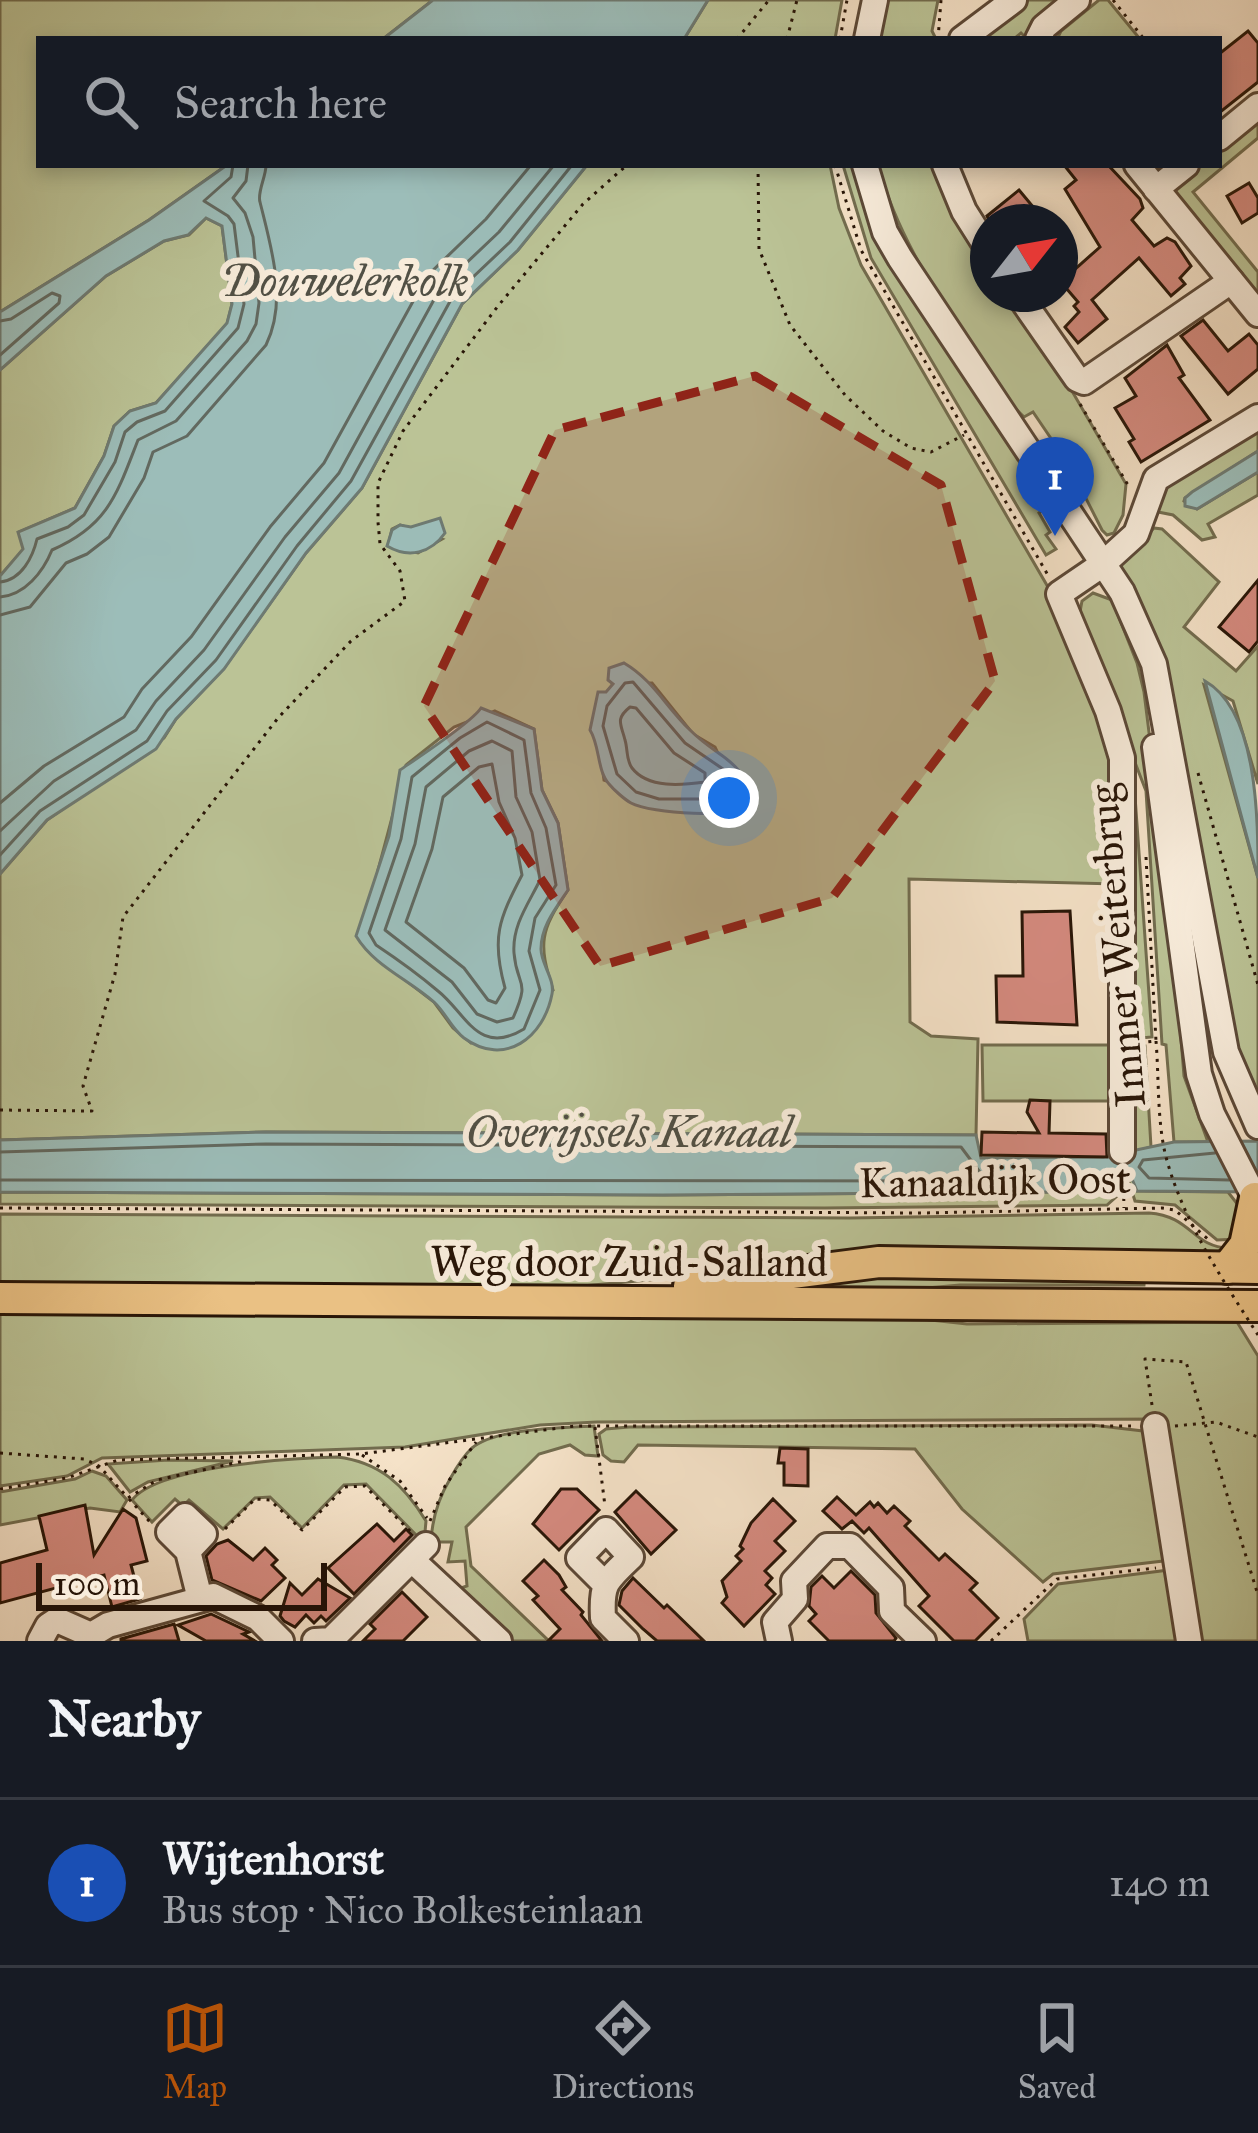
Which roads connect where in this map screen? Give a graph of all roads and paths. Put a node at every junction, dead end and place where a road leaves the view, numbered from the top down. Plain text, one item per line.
1 (769, 0) edge
2 (797, 0) edge
3 (847, 0) edge
4 (874, 0) edge
5 (940, 0) edge
6 (1014, 0) edge
7 (1077, 0) edge
8 (1113, 0) edge
9 (739, 36) edge
10 (788, 36) edge
11 (841, 36) edge
12 (868, 36) edge
13 (938, 36) edge
14 (966, 36) edge
15 (1040, 36) edge
16 (1142, 36) edge
17 (1258, 106) edge
18 (1222, 136) edge
19 (624, 168) edge
20 (758, 168) edge
21 (836, 168) edge
22 (866, 168) edge
23 (946, 168) edge
24 (1139, 168) edge
25 (1182, 168) edge
26 (1156, 189) junction
27 (970, 220) edge
28 (1232, 281) junction
29 (1030, 312) edge
30 (1258, 314) edge
31 (1077, 379) junction
32 (1258, 417) edge
33 (966, 434) junction
34 (1129, 485) dead end
35 (1041, 561) dead end
36 (1102, 564) junction
37 (1131, 609) junction
38 (1146, 858) dead end
39 (1156, 1041) junction
40 (1147, 1042) dead end
41 (0, 1110) edge
42 (1258, 1126) edge
43 (1123, 1151) dead end
44 (1123, 1186) dead end
45 (1257, 1201) edge
46 (0, 1208) edge
47 (1124, 1208) junction
48 (1243, 1260) edge
49 (0, 1298) edge
50 (534, 1303) junction
51 (1258, 1306) edge
52 (1258, 1335) edge
53 (1150, 1393) dead end
54 (1205, 1422) junction
55 (595, 1425) junction
56 (1155, 1427) junction
57 (1258, 1437) edge
58 (477, 1441) junction
59 (0, 1453) edge
60 (361, 1454) junction
61 (252, 1459) junction
62 (99, 1466) junction
63 (0, 1490) edge
64 (128, 1498) junction
65 (606, 1530) junction
66 (169, 1532) joint
67 (196, 1542) junction
68 (419, 1552) junction
69 (1178, 1565) junction
70 (604, 1583) junction
71 (1258, 1595) edge
72 (200, 1600) junction
73 (40, 1641) edge
74 (280, 1641) edge
75 (315, 1641) edge
76 (499, 1641) edge
77 (626, 1641) edge
78 (779, 1641) edge
79 (923, 1641) edge
80 (991, 1641) edge
81 (1189, 1641) edge

1 - 9 path
2 - 10 path
3 - 11 path
4 - 12 street
5 - 13 path
6 - 14 street
7 - 15 street
8 - 16 path
17 - 18 street
19 - 41 path
20 - 33 path
21 - 33 path
22 - 36 street
23 - 27 street
24 - 26 street
25 - 26 street
26 - 28 street
28 - 30 street
28 - 31 street
29 - 31 street
31 - 34 path
32 - 36 street
33 - 35 path
36 - 37 street
36 - 43 street
37 - 42 street
37 - 45 street
38 - 39 path, Immer Weiterbrug
39 - 40 path
39 - 52 path, Immer Weiterbrug, bridge
44 - 47 path
45 - 48 main road
46 - 47 path, Kanaaldijk Oost
47 - 48 path, Kanaaldijk Oost
48 - 50 main road, Weg door Zuid-Salland
49 - 50 main road, Weg door Zuid-Salland
50 - 51 main road, Weg door Zuid-Salland
53 - 54 path
54 - 56 path
54 - 57 path
54 - 71 path
55 - 56 path
55 - 58 path
55 - 65 path
56 - 69 street
58 - 60 path
58 - 60 path
59 - 62 path
60 - 61 path
61 - 62 path
61 - 64 path
62 - 63 path
62 - 64 path
64 - 66 path
65 - 70 street
65 - 70 street
66 - 67 street
67 - 68 path
67 - 72 street
68 - 75 street
68 - 76 street
69 - 80 path
69 - 81 street
70 - 77 street
72 - 73 street
72 - 74 street
78 - 79 street

